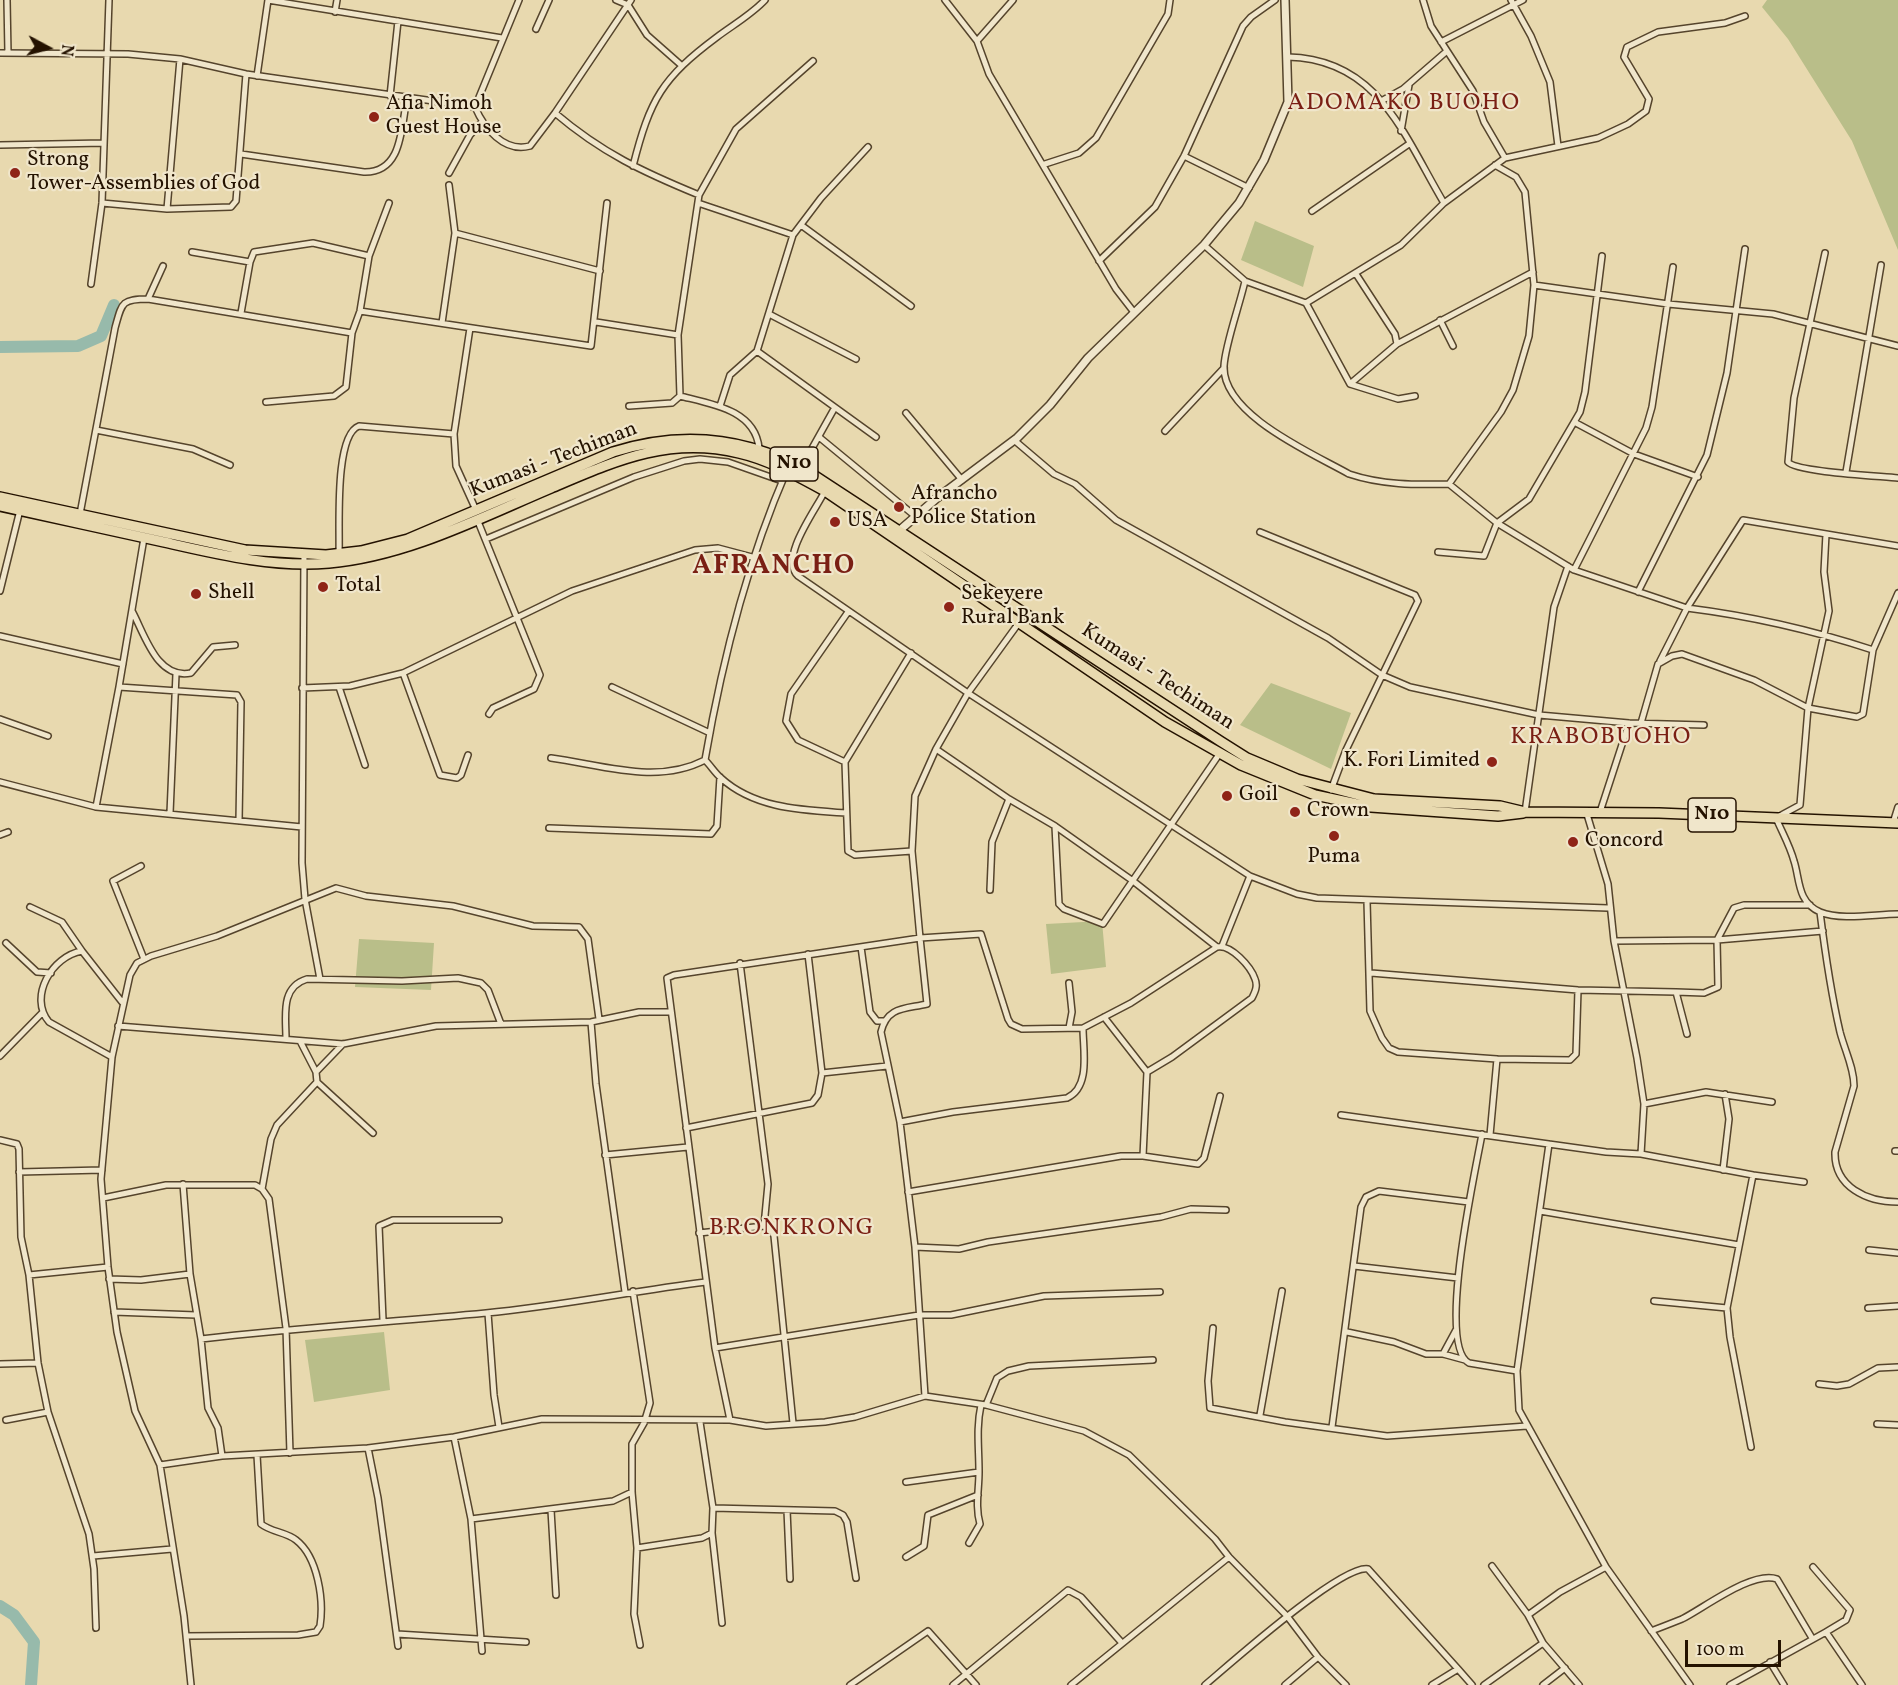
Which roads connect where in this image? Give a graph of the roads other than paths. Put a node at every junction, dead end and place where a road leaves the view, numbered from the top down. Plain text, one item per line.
1 (7, 0) edge
2 (109, 0) edge
3 (268, 0) edge
4 (337, 0) edge
5 (519, 0) edge
6 (549, 0) edge
7 (616, 0) edge
8 (765, 0) edge
9 (945, 0) edge
10 (1013, 0) edge
11 (1170, 0) edge
12 (1275, 0) edge
13 (1285, 0) edge
14 (1423, 0) edge
15 (1523, 0) edge
16 (1512, 2) edge
17 (629, 3) edge
18 (335, 12) junction
19 (1745, 16) dead end
20 (398, 21) junction
21 (536, 29) dead end
22 (502, 38) junction
23 (977, 41) junction
24 (1441, 42) junction
25 (1447, 51) junction
26 (0, 53) edge
27 (8, 53) junction
28 (106, 54) junction
29 (1288, 57) junction
30 (180, 59) junction
31 (813, 61) dead end
32 (681, 65) junction
33 (246, 74) junction
34 (257, 76) junction
35 (1410, 83) junction
36 (390, 96) junction
37 (407, 98) junction
38 (1383, 100) junction
39 (475, 107) junction
40 (555, 113) junction
41 (482, 122) junction
42 (1401, 131) junction
43 (104, 144) junction
44 (1409, 144) junction
45 (0, 145) edge
46 (1558, 146) junction
47 (868, 147) dead end
48 (241, 154) junction
49 (1184, 156) junction
50 (1505, 158) junction
51 (1045, 164) junction
52 (1495, 165) junction
53 (633, 166) junction
54 (448, 173) dead end
55 (449, 185) dead end
56 (1249, 188) junction
57 (699, 195) junction
58 (698, 202) junction
59 (102, 203) junction
60 (389, 203) dead end
61 (607, 203) dead end
62 (1444, 203) junction
63 (167, 209) junction
64 (1312, 211) dead end
65 (801, 225) junction
66 (455, 233) junction
67 (793, 235) junction
68 (1204, 244) junction
69 (1745, 249) dead end
70 (192, 252) dead end
71 (1825, 253) dead end
72 (369, 256) junction
73 (1602, 256) dead end
74 (1100, 261) junction
75 (250, 262) junction
76 (1881, 265) dead end
77 (163, 266) dead end
78 (1673, 267) dead end
79 (600, 271) junction
80 (1533, 272) junction
81 (1356, 274) junction
82 (1245, 281) junction
83 (91, 284) dead end
84 (1534, 285) junction
85 (1598, 295) junction
86 (148, 299) junction
87 (1305, 303) junction
88 (1668, 304) junction
89 (911, 306) dead end
90 (360, 311) junction
91 (1133, 311) junction
92 (1736, 312) junction
93 (241, 313) junction
94 (769, 314) junction
95 (1440, 320) junction
96 (596, 322) junction
97 (442, 323) junction
98 (1810, 324) junction
99 (470, 328) junction
100 (352, 333) junction
101 (678, 335) junction
102 (1868, 341) junction
103 (1397, 344) junction
104 (1453, 346) dead end
105 (1898, 346) edge
106 (757, 351) junction
107 (856, 359) dead end
108 (1224, 368) junction
109 (1350, 384) junction
110 (680, 396) junction
111 (1415, 396) dead end
112 (266, 402) dead end
113 (629, 406) dead end
114 (720, 406) junction
115 (834, 409) junction
116 (906, 413) dead end
117 (1576, 423) junction
118 (96, 430) junction
119 (1165, 431) dead end
120 (454, 434) junction
121 (819, 436) junction
122 (876, 437) dead end
123 (1014, 440) junction
124 (759, 448) junction
125 (1634, 454) junction
126 (230, 465) dead end
127 (801, 468) junction
128 (787, 470) junction
129 (1846, 472) junction
130 (1698, 477) junction
131 (1898, 478) edge
132 (962, 480) junction
133 (782, 481) junction
134 (1449, 484) junction
135 (825, 491) junction
136 (0, 497) edge
137 (0, 506) edge
138 (20, 510) junction
139 (80, 514) junction
140 (476, 514) junction
141 (915, 516) junction
142 (1497, 524) junction
143 (900, 530) junction
144 (1260, 532) dead end
145 (1826, 534) junction
146 (144, 538) junction
147 (486, 539) junction
148 (1898, 546) edge
149 (1438, 552) dead end
150 (339, 554) junction
151 (752, 557) junction
152 (304, 560) junction
153 (1568, 566) junction
154 (1574, 570) junction
155 (0, 591) edge
156 (1638, 592) junction
157 (1898, 593) edge
158 (1895, 607) edge
159 (1687, 608) junction
160 (132, 611) junction
161 (848, 612) junction
162 (517, 617) junction
163 (1018, 624) junction
164 (1825, 634) junction
165 (0, 636) edge
166 (235, 645) dead end
167 (1873, 650) junction
168 (911, 653) junction
169 (123, 664) junction
170 (1658, 664) junction
171 (403, 673) junction
172 (176, 674) junction
173 (1382, 675) junction
174 (1122, 676) junction
175 (119, 687) junction
176 (339, 687) junction
177 (612, 687) dead end
178 (302, 688) junction
179 (1114, 689) junction
180 (174, 691) junction
181 (969, 693) junction
182 (1808, 708) junction
183 (489, 714) dead end
184 (1539, 715) junction
185 (0, 719) edge
186 (1629, 723) junction
187 (1641, 723) junction
188 (1704, 725) dead end
189 (710, 733) junction
190 (48, 736) dead end
191 (936, 749) junction
192 (1220, 753) junction
193 (468, 755) dead end
194 (551, 758) dead end
195 (705, 760) junction
196 (845, 762) junction
197 (365, 765) dead end
198 (720, 777) junction
199 (0, 782) edge
200 (1331, 790) junction
201 (1009, 799) junction
202 (96, 807) junction
203 (1898, 807) edge
204 (1525, 812) junction
205 (1586, 812) junction
206 (1600, 812) junction
207 (170, 813) junction
208 (846, 813) junction
209 (1776, 818) junction
210 (239, 821) junction
211 (1896, 823) edge
212 (1055, 826) junction
213 (1171, 826) junction
214 (302, 827) junction
215 (549, 828) dead end
216 (8, 832) dead end
217 (0, 835) edge
218 (912, 851) junction
219 (141, 866) dead end
220 (1250, 876) junction
221 (1133, 881) junction
222 (990, 890) dead end
223 (305, 899) junction
224 (1367, 901) junction
225 (1810, 905) junction
226 (30, 907) dead end
227 (1608, 908) junction
228 (1820, 912) junction
229 (1898, 914) edge
230 (1823, 931) junction
231 (920, 938) junction
232 (1718, 940) junction
233 (1614, 941) junction
234 (6, 943) dead end
235 (861, 946) junction
236 (1219, 947) junction
237 (82, 951) junction
238 (808, 954) junction
239 (144, 959) junction
240 (740, 963) junction
241 (51, 973) junction
242 (1371, 973) junction
243 (320, 980) junction
244 (1070, 983) dead end
245 (1578, 990) junction
246 (1625, 990) junction
247 (1676, 992) junction
248 (122, 1002) junction
249 (670, 1012) junction
250 (42, 1013) junction
251 (1104, 1017) junction
252 (599, 1019) junction
253 (884, 1021) junction
254 (591, 1022) junction
255 (501, 1024) junction
256 (118, 1026) junction
257 (1069, 1028) junction
258 (1083, 1028) junction
259 (1687, 1034) dead end
260 (286, 1039) junction
261 (300, 1041) junction
262 (343, 1044) junction
263 (0, 1056) edge
264 (112, 1057) junction
265 (1497, 1059) junction
266 (887, 1065) junction
267 (316, 1072) junction
268 (1147, 1072) junction
269 (822, 1073) junction
270 (317, 1082) junction
271 (1725, 1094) junction
272 (1220, 1096) dead end
273 (1772, 1102) dead end
274 (1644, 1104) junction
275 (1341, 1114) dead end
276 (759, 1115) junction
277 (900, 1122) junction
278 (686, 1128) junction
279 (373, 1133) dead end
280 (1482, 1134) junction
281 (1490, 1135) junction
282 (0, 1140) edge
283 (1549, 1144) junction
284 (688, 1148) junction
285 (1641, 1154) junction
286 (605, 1155) junction
287 (1143, 1156) junction
288 (102, 1170) junction
289 (1723, 1170) junction
290 (19, 1172) junction
291 (1753, 1175) junction
292 (1804, 1182) dead end
293 (183, 1184) junction
294 (262, 1189) junction
295 (908, 1192) junction
296 (103, 1198) junction
297 (1898, 1202) edge
298 (1469, 1203) junction
299 (1226, 1210) dead end
300 (1540, 1211) junction
301 (498, 1220) dead end
302 (764, 1226) junction
303 (699, 1233) junction
304 (1739, 1245) junction
305 (915, 1247) junction
306 (1869, 1250) dead end
307 (1898, 1253) edge
308 (1354, 1266) junction
309 (108, 1267) junction
310 (190, 1274) junction
311 (29, 1275) junction
312 (1458, 1278) junction
313 (109, 1279) junction
314 (706, 1282) junction
315 (633, 1291) junction
316 (1282, 1291) dead end
317 (625, 1292) junction
318 (1160, 1292) dead end
319 (1654, 1301) dead end
320 (1898, 1306) edge
321 (1727, 1308) junction
322 (1868, 1308) dead end
323 (114, 1312) junction
324 (488, 1313) junction
325 (196, 1315) junction
326 (919, 1315) junction
327 (383, 1320) junction
328 (286, 1328) junction
329 (1213, 1328) dead end
330 (1457, 1329) junction
331 (1347, 1332) junction
332 (786, 1337) junction
333 (201, 1339) junction
334 (715, 1348) junction
335 (1443, 1354) junction
336 (1153, 1360) dead end
337 (1465, 1360) junction
338 (38, 1363) junction
339 (0, 1364) edge
340 (1898, 1367) edge
341 (1517, 1371) junction
342 (1819, 1384) dead end
343 (925, 1396) junction
344 (984, 1405) junction
345 (48, 1412) junction
346 (1260, 1415) junction
347 (646, 1418) junction
348 (6, 1420) dead end
349 (730, 1420) junction
350 (700, 1422) junction
351 (794, 1423) junction
352 (1877, 1424) dead end
353 (1898, 1425) edge
354 (1527, 1426) junction
355 (499, 1427) junction
356 (1332, 1427) junction
357 (454, 1437) junction
358 (1750, 1447) dead end
359 (368, 1448) junction
360 (290, 1453) junction
361 (257, 1455) junction
362 (222, 1456) junction
363 (160, 1465) junction
364 (979, 1472) junction
365 (906, 1482) dead end
366 (632, 1492) junction
367 (978, 1495) junction
368 (713, 1508) junction
369 (551, 1510) junction
370 (787, 1510) junction
371 (471, 1519) junction
372 (712, 1533) junction
373 (969, 1543) dead end
374 (637, 1548) junction
375 (172, 1549) junction
376 (93, 1556) junction
377 (906, 1557) dead end
378 (1229, 1557) junction
379 (1492, 1566) dead end
380 (1606, 1567) junction
381 (1813, 1567) dead end
382 (856, 1578) dead end
383 (790, 1579) dead end
384 (556, 1595) dead end
385 (1528, 1615) junction
386 (1287, 1616) junction
387 (722, 1623) dead end
388 (96, 1628) dead end
389 (1652, 1631) junction
390 (1826, 1632) junction
391 (396, 1634) junction
392 (186, 1636) junction
393 (481, 1638) junction
394 (1812, 1638) junction
395 (526, 1642) dead end
396 (1122, 1643) junction
397 (1543, 1643) junction
398 (640, 1645) dead end
399 (398, 1646) dead end
400 (482, 1651) dead end
401 (1318, 1657) junction
402 (1770, 1662) junction
403 (1565, 1668) junction
404 (1458, 1669) junction
405 (966, 1673) junction
406 (191, 1685) edge
407 (850, 1685) edge
408 (952, 1685) edge
409 (976, 1685) edge
410 (1071, 1685) edge
411 (1205, 1685) edge
412 (1284, 1685) edge
413 (1346, 1685) edge
414 (1432, 1685) edge
415 (1472, 1685) edge
416 (1484, 1685) edge
417 (1543, 1685) edge
418 (1579, 1685) edge
419 (1690, 1685) edge
420 (1730, 1685) edge
421 (1784, 1685) edge
422 (1862, 1685) edge

1 - 27 street
2 - 28 street
3 - 18 street
3 - 34 street
4 - 18 street
5 - 22 street
6 - 21 street
7 - 17 street
8 - 32 street
9 - 23 street
10 - 23 street
11 - 51 street
12 - 49 street
13 - 29 street
14 - 24 street
15 - 16 street
16 - 24 street
16 - 46 street
17 - 32 street
17 - 40 street
18 - 20 street
19 - 46 street
20 - 22 street
20 - 36 street
22 - 39 street
23 - 51 street
24 - 25 street
25 - 35 street
25 - 50 street
26 - 27 street
27 - 28 street
28 - 30 street
28 - 43 street
29 - 38 street
29 - 56 street
30 - 33 street
30 - 63 street
31 - 57 street
32 - 53 street
33 - 34 street
33 - 48 street
34 - 36 street
35 - 38 street
35 - 42 street
36 - 37 street
37 - 39 street
37 - 48 street
38 - 42 street
39 - 41 street
40 - 41 street
40 - 53 street
41 - 54 street
42 - 44 street
43 - 45 street
43 - 59 street
44 - 62 street
44 - 64 street
46 - 50 street
47 - 65 street
48 - 63 street
49 - 56 street
49 - 74 street
50 - 52 street
51 - 74 street
52 - 62 street
52 - 80 street
53 - 57 street
55 - 66 street
56 - 68 street
57 - 58 street
58 - 67 street
58 - 101 street
59 - 63 street
59 - 83 street
60 - 72 street
61 - 79 street
62 - 81 street
65 - 67 street
65 - 89 street
66 - 79 street
66 - 97 street
67 - 94 street
68 - 82 street
68 - 91 street
69 - 92 street
70 - 75 street
71 - 98 street
72 - 75 street
72 - 90 street
73 - 85 street
74 - 91 street
75 - 93 street
76 - 102 street
77 - 86 street
78 - 88 street
79 - 96 street
80 - 84 street
80 - 95 street
81 - 87 street
81 - 103 street
82 - 87 street
82 - 108 street
84 - 85 street
84 - 134 street
85 - 88 street
85 - 117 street
86 - 93 street
86 - 118 street
87 - 109 street
88 - 92 street
88 - 125 street
90 - 97 street
90 - 100 street
91 - 123 street
92 - 98 street
92 - 130 street
93 - 100 street
94 - 106 street
94 - 107 street
95 - 103 street
95 - 104 street
96 - 99 street
96 - 101 street
97 - 99 street
98 - 102 street
98 - 129 street
99 - 120 street
100 - 112 street
101 - 110 street
102 - 105 street
102 - 129 street
103 - 109 street
106 - 114 street
106 - 115 street
108 - 119 street
108 - 134 street
109 - 111 street
110 - 113 street
110 - 114 street
114 - 124 street
115 - 121 street
115 - 122 street
116 - 132 street
117 - 125 street
117 - 142 street
118 - 126 street
118 - 139 street
120 - 140 street
120 - 150 street
121 - 127 street
121 - 141 street
123 - 132 street
123 - 173 street
124 - 127 highway, Kumasi - Techiman / N10
124 - 140 highway, Kumasi - Techiman / N10
125 - 130 street
125 - 154 street
127 - 143 highway, Kumasi - Techiman / N10
128 - 133 street
128 - 135 highway, N10
128 - 140 highway, N10
129 - 131 street
130 - 156 street
132 - 141 street
133 - 147 street
133 - 151 street
134 - 142 street
135 - 161 street
135 - 163 highway, N10
136 - 139 highway, Kumasi - Techiman / N10
137 - 138 highway, N10
138 - 146 highway, N10
138 - 155 street
139 - 152 highway, Kumasi - Techiman / N10
140 - 147 street
140 - 150 highway, Kumasi - Techiman / N10
140 - 152 highway, N10
141 - 143 street
142 - 149 street
142 - 153 street
143 - 174 highway, Kumasi - Techiman / N10
144 - 173 street
145 - 148 street
145 - 159 street
145 - 164 street
146 - 152 highway, N10
146 - 160 street
147 - 162 street
150 - 152 highway, Kumasi - Techiman / N10
151 - 162 street
151 - 189 street
152 - 178 street
153 - 154 street
153 - 184 street
154 - 156 street
156 - 159 street
157 - 158 street
158 - 167 street
159 - 164 street
159 - 170 street
160 - 169 street
160 - 172 street
161 - 168 street
161 - 196 street
162 - 171 street
162 - 183 street
163 - 179 highway, N10
163 - 181 street
164 - 167 street
164 - 182 street
165 - 169 street
166 - 172 street
167 - 182 street
168 - 181 street
168 - 196 street
169 - 175 street
170 - 182 street
170 - 187 street
171 - 176 street
171 - 193 street
172 - 180 street
173 - 184 street
173 - 200 street
174 - 179 highway
174 - 200 highway, Kumasi - Techiman / N10
175 - 180 street
175 - 202 street
176 - 178 street
176 - 197 street
177 - 189 street
178 - 214 street
179 - 192 highway, N10
180 - 207 street
180 - 210 street
181 - 191 street
181 - 213 street
182 - 209 street
184 - 186 street
184 - 204 street
185 - 190 street
186 - 187 street
186 - 206 street
187 - 188 street
189 - 195 street
191 - 201 street
191 - 218 street
192 - 204 highway, N10
192 - 213 street
194 - 195 street
195 - 198 street
196 - 208 street
198 - 208 street
198 - 215 street
199 - 202 street
200 - 204 highway, Kumasi - Techiman / N10
201 - 212 street
201 - 222 street
202 - 207 street
203 - 211 street
204 - 205 highway, Kumasi - Techiman / N10
205 - 206 highway, Kumasi - Techiman / N10
205 - 227 street
206 - 209 highway, Kumasi - Techiman / N10
207 - 210 street
208 - 218 street
209 - 211 highway, Kumasi - Techiman / N10
209 - 225 street
210 - 214 street
212 - 221 street
212 - 221 street
213 - 220 street
213 - 221 street
214 - 223 street
216 - 217 street
218 - 231 street
219 - 239 street
220 - 224 street
220 - 236 street
221 - 236 street
223 - 239 street
223 - 243 street
223 - 252 street
224 - 227 street
224 - 242 street
225 - 228 street
225 - 232 street
226 - 237 street
227 - 233 street
228 - 229 street
228 - 230 street
230 - 232 street
230 - 297 street
231 - 235 street
231 - 253 street
231 - 257 street
232 - 233 street
232 - 247 street
233 - 246 street
234 - 241 street
235 - 238 street
235 - 253 street
236 - 251 street
236 - 268 street
237 - 241 street
237 - 248 street
238 - 240 street
238 - 269 street
239 - 248 street
240 - 249 street
240 - 276 street
241 - 250 street
242 - 245 street
242 - 265 street
243 - 255 street
243 - 260 street
244 - 257 street
245 - 246 street
245 - 265 street
246 - 247 street
246 - 274 street
247 - 259 street
248 - 256 street
249 - 252 street
249 - 278 street
250 - 263 street
250 - 264 street
251 - 258 street
251 - 268 street
252 - 254 street
253 - 266 street
254 - 255 street
254 - 286 street
255 - 262 street
256 - 260 street
256 - 264 street
257 - 258 street
258 - 277 street
260 - 261 street
261 - 262 street
261 - 267 street
262 - 267 street
264 - 288 street
265 - 281 street
266 - 269 street
266 - 277 street
267 - 270 street
268 - 287 street
269 - 276 street
270 - 279 street
270 - 294 street
271 - 273 street
271 - 274 street
271 - 289 street
272 - 287 street
274 - 285 street
275 - 280 street
276 - 278 street
276 - 302 street
277 - 295 street
278 - 284 street
280 - 281 street
280 - 298 street
281 - 283 street
282 - 290 street
283 - 285 street
283 - 300 street
284 - 286 street
284 - 303 street
285 - 289 street
286 - 317 street
287 - 295 street
288 - 290 street
288 - 296 street
289 - 291 street
290 - 311 street
291 - 292 street
291 - 304 street
293 - 294 street
293 - 296 street
293 - 310 street
294 - 328 street
295 - 305 street
296 - 309 street
298 - 308 street
298 - 312 street
299 - 305 street
300 - 304 street
300 - 341 street
301 - 327 street
302 - 303 street
302 - 332 street
303 - 314 street
304 - 321 street
305 - 326 street
306 - 307 street
308 - 312 street
308 - 331 street
309 - 311 street
309 - 313 street
310 - 313 street
310 - 325 street
311 - 338 street
312 - 330 street
313 - 323 street
314 - 315 street
314 - 334 street
315 - 317 street
315 - 347 street
316 - 346 street
317 - 324 street
318 - 326 street
319 - 321 street
320 - 322 street
321 - 358 street
323 - 325 street
323 - 363 street
324 - 327 street
324 - 355 street
325 - 333 street
326 - 332 street
326 - 343 street
327 - 328 street
328 - 333 street
328 - 360 street
329 - 346 street
330 - 335 street
330 - 337 street
331 - 335 street
331 - 356 street
332 - 334 street
332 - 351 street
333 - 362 street
334 - 349 street
335 - 337 street
336 - 344 street
337 - 341 street
338 - 339 street
338 - 345 street
340 - 342 street
341 - 354 street
343 - 344 street
343 - 351 street
344 - 364 street
344 - 378 street
345 - 348 street
345 - 376 street
346 - 356 street
347 - 350 street
347 - 355 street
347 - 366 street
349 - 350 street
349 - 351 street
350 - 368 street
352 - 353 street
354 - 356 street
354 - 380 street
355 - 357 street
357 - 359 street
357 - 371 street
359 - 360 street
359 - 391 street
360 - 361 street
361 - 362 street
361 - 392 street
362 - 363 street
363 - 375 street
364 - 365 street
364 - 367 street
366 - 369 street
366 - 374 street
367 - 373 street
367 - 377 street
368 - 370 street
368 - 372 street
369 - 371 street
369 - 384 street
370 - 382 street
370 - 383 street
371 - 393 street
372 - 374 street
372 - 387 street
374 - 398 street
375 - 376 street
375 - 392 street
376 - 388 street
378 - 386 street
378 - 396 street
379 - 385 street
380 - 385 street
380 - 389 street
381 - 390 street
385 - 397 street
386 - 401 street
386 - 404 street
386 - 411 street
389 - 394 street
389 - 419 street
390 - 394 street
390 - 422 street
391 - 393 street
391 - 399 street
392 - 406 street
393 - 395 street
393 - 400 street
394 - 402 street
396 - 405 street
396 - 410 street
397 - 403 street
397 - 416 street
401 - 412 street
401 - 413 street
402 - 420 street
402 - 421 street
403 - 417 street
403 - 418 street
404 - 414 street
404 - 415 street
405 - 407 street
405 - 408 street
405 - 409 street

